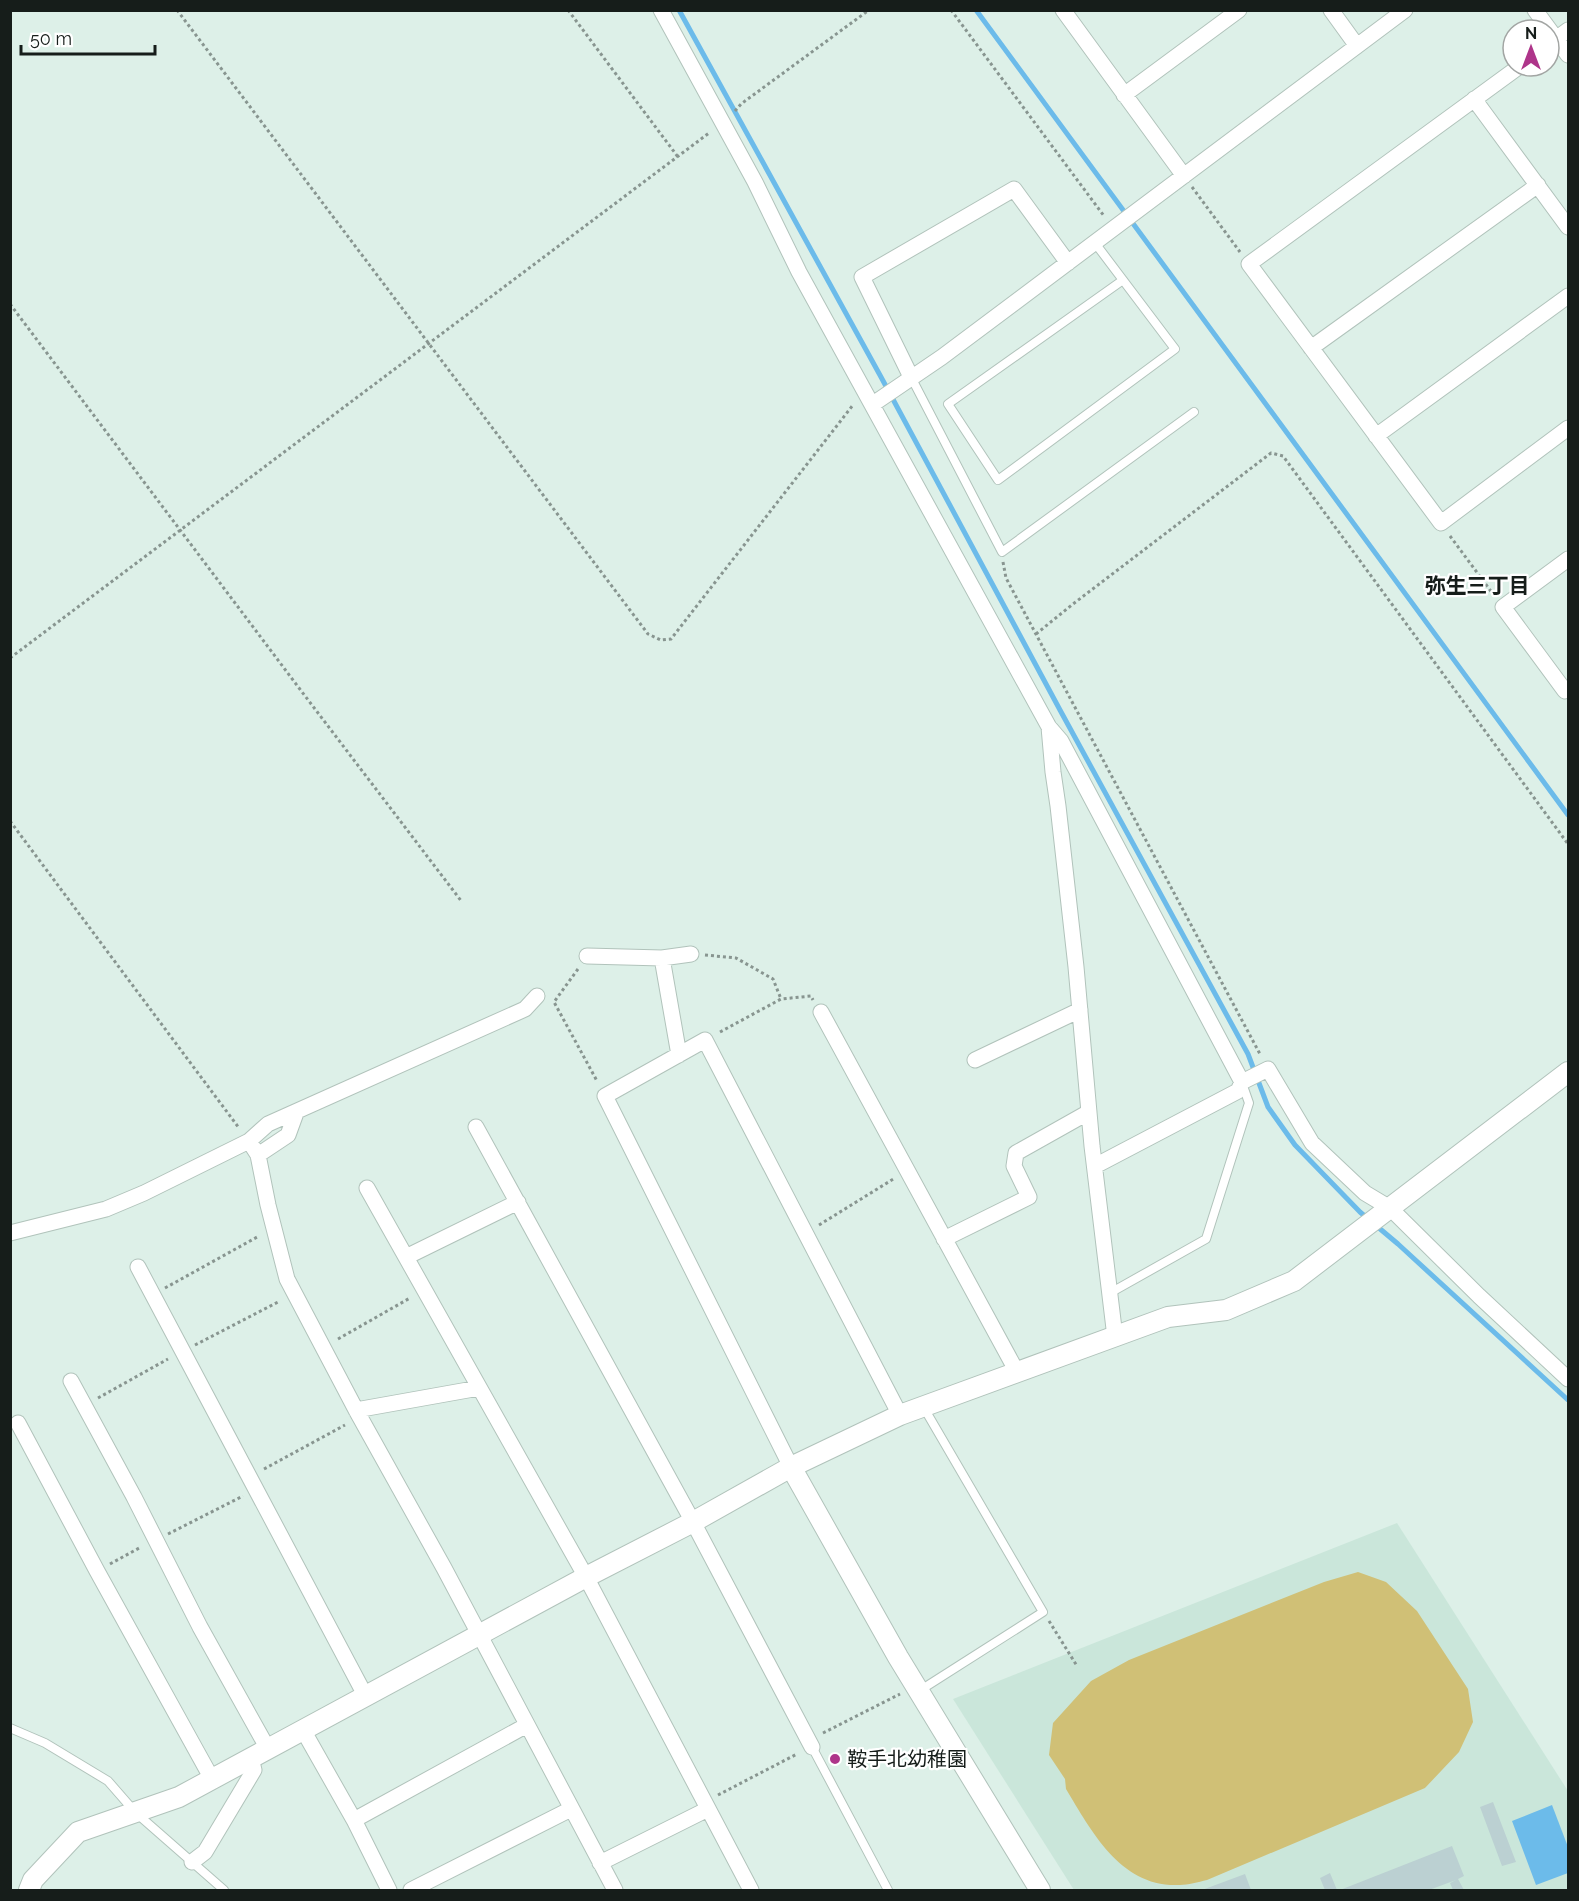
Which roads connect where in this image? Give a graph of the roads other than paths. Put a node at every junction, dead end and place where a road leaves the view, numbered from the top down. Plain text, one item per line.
1 (661, 10) edge
2 (1239, 10) edge
3 (1330, 10) edge
4 (1406, 10) edge
5 (1066, 12) edge
6 (1357, 46) junction
7 (1503, 78) edge
8 (1124, 95) junction
9 (1474, 99) junction
10 (1184, 176) junction
11 (1538, 185) junction
12 (1569, 227) edge
13 (1095, 243) junction
14 (1068, 263) junction
15 (1123, 280) junction
16 (1569, 296) edge
17 (1311, 348) junction
18 (911, 377) junction
19 (869, 398) junction
20 (1194, 412) dead end
21 (1569, 428) edge
22 (1376, 436) junction
23 (1569, 559) edge
24 (1569, 688) edge
25 (1049, 727) junction
26 (691, 954) road end
27 (587, 956) road end
28 (662, 958) junction
29 (537, 996) dead end
30 (1080, 1010) junction
31 (820, 1012) road end
32 (679, 1054) junction
33 (975, 1060) dead end
34 (1569, 1072) edge
35 (1242, 1082) junction
36 (1089, 1112) junction
37 (296, 1113) junction
38 (477, 1127) dead end
39 (249, 1141) junction
40 (258, 1155) junction
41 (1095, 1166) junction
42 (367, 1188) dead end
43 (518, 1202) junction
44 (1390, 1208) junction
45 (10, 1233) edge
46 (944, 1239) junction
47 (406, 1257) junction
48 (138, 1267) dead end
49 (1110, 1293) junction
50 (1115, 1337) junction
51 (1017, 1372) junction
52 (1569, 1379) edge
53 (71, 1381) dead end
54 (479, 1388) junction
55 (923, 1407) junction
56 (358, 1414) junction
57 (900, 1415) junction
58 (18, 1422) dead end
59 (791, 1467) junction
60 (693, 1522) junction
61 (586, 1577) junction
62 (479, 1635) junction
63 (917, 1689) junction
64 (365, 1695) junction
65 (527, 1725) junction
66 (10, 1728) edge
67 (303, 1730) junction
68 (810, 1743) joint
69 (259, 1754) junction
70 (213, 1779) junction
71 (706, 1805) junction
72 (571, 1809) junction
73 (135, 1812) junction
74 (354, 1820) junction
75 (192, 1862) junction
76 (600, 1863) junction
77 (29, 1890) edge
78 (224, 1890) edge
79 (389, 1890) edge
80 (411, 1890) edge
81 (615, 1890) edge
82 (751, 1890) edge
83 (888, 1890) edge
84 (1040, 1890) edge

1 - 19 street
2 - 8 street
3 - 6 street
4 - 6 street
5 - 8 street
6 - 10 street
7 - 9 street
8 - 10 street
9 - 11 street
9 - 17 street
10 - 13 street
11 - 12 street
11 - 17 street
13 - 14 street
13 - 15 lane
14 - 18 street
14 - 18 street
15 - 15 lane
16 - 22 street
17 - 22 street
18 - 19 street
18 - 20 lane
19 - 25 street
21 - 22 street
23 - 24 street
25 - 30 street
25 - 35 street
26 - 28 street
27 - 28 street
28 - 32 street
29 - 37 street
30 - 33 street
30 - 36 street
31 - 46 street
32 - 57 street
32 - 59 street
34 - 44 street
35 - 41 street
35 - 44 street
35 - 49 lane
36 - 41 street
36 - 46 street
37 - 39 street
37 - 40 street
38 - 43 street
39 - 40 street
39 - 45 street
40 - 56 street
41 - 49 street
42 - 47 street
43 - 47 street
43 - 60 street
44 - 50 street
44 - 52 street
46 - 51 street
47 - 54 street
48 - 64 street
49 - 50 street
50 - 51 street
51 - 55 street
53 - 69 street
54 - 56 street
54 - 61 street
55 - 57 street
55 - 63 lane
56 - 62 street
57 - 59 street
58 - 70 street
59 - 60 street
59 - 63 street
60 - 61 street
60 - 68 street
61 - 62 street
61 - 71 street
62 - 64 street
62 - 65 street
63 - 84 street
64 - 67 street
65 - 72 street
65 - 74 street
66 - 73 lane
67 - 69 street
67 - 74 street
68 - 83 lane
69 - 70 street
69 - 75 street
70 - 73 street
71 - 76 street
71 - 82 street
72 - 76 street
72 - 80 street
73 - 75 lane
73 - 77 street
74 - 79 street
75 - 78 lane
76 - 81 street

